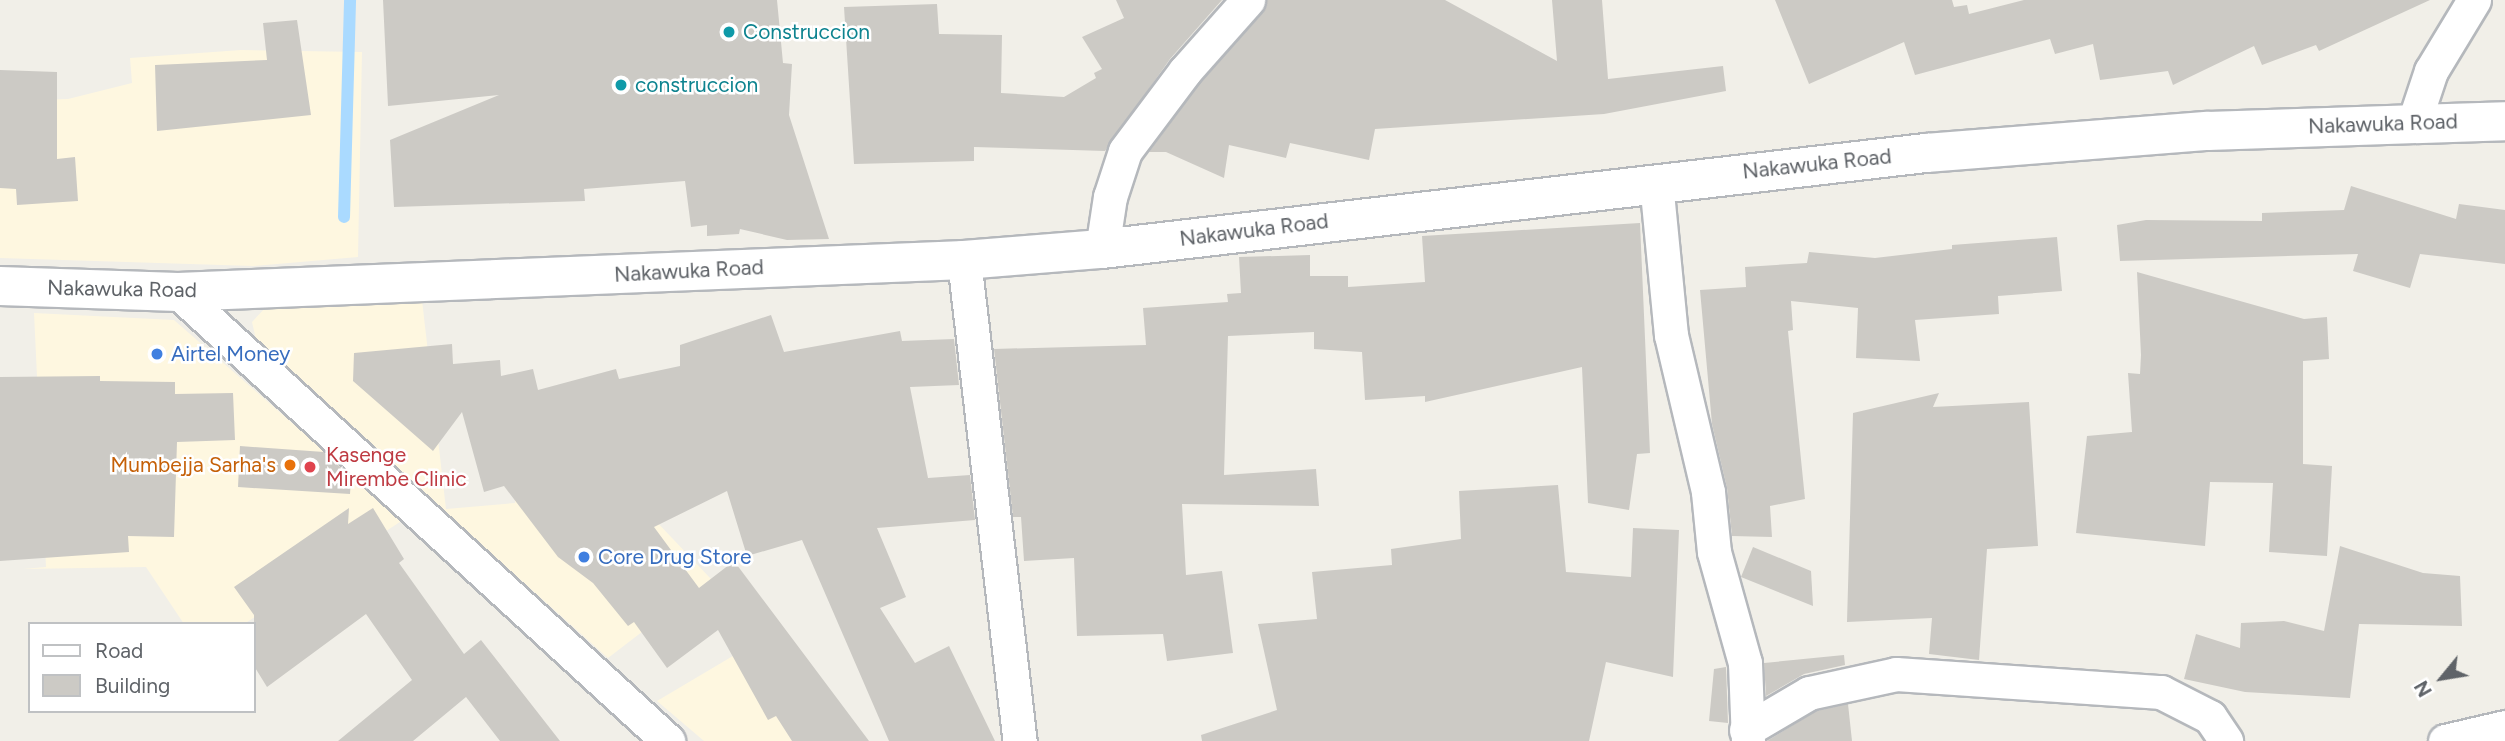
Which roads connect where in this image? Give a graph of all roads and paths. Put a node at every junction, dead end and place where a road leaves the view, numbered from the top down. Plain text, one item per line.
1 (1248, 0) edge
2 (2474, 0) edge
3 (2505, 121) edge
4 (2414, 122) junction
5 (1656, 182) junction
6 (1102, 249) junction
7 (964, 260) junction
8 (0, 286) edge
9 (178, 292) junction
10 (2505, 727) edge
11 (1747, 735) edge
12 (668, 741) edge
13 (1020, 741) edge
14 (2226, 741) edge
15 (2445, 741) edge

1 - 6 street
2 - 4 street
3 - 4 main road, Nakawuka Road
4 - 5 main road, Nakawuka Road
5 - 6 main road, Nakawuka Road
5 - 11 street
6 - 7 main road, Nakawuka Road
7 - 9 main road, Nakawuka Road
7 - 13 street
8 - 9 main road, Nakawuka Road
9 - 12 street
10 - 15 street
11 - 14 street

